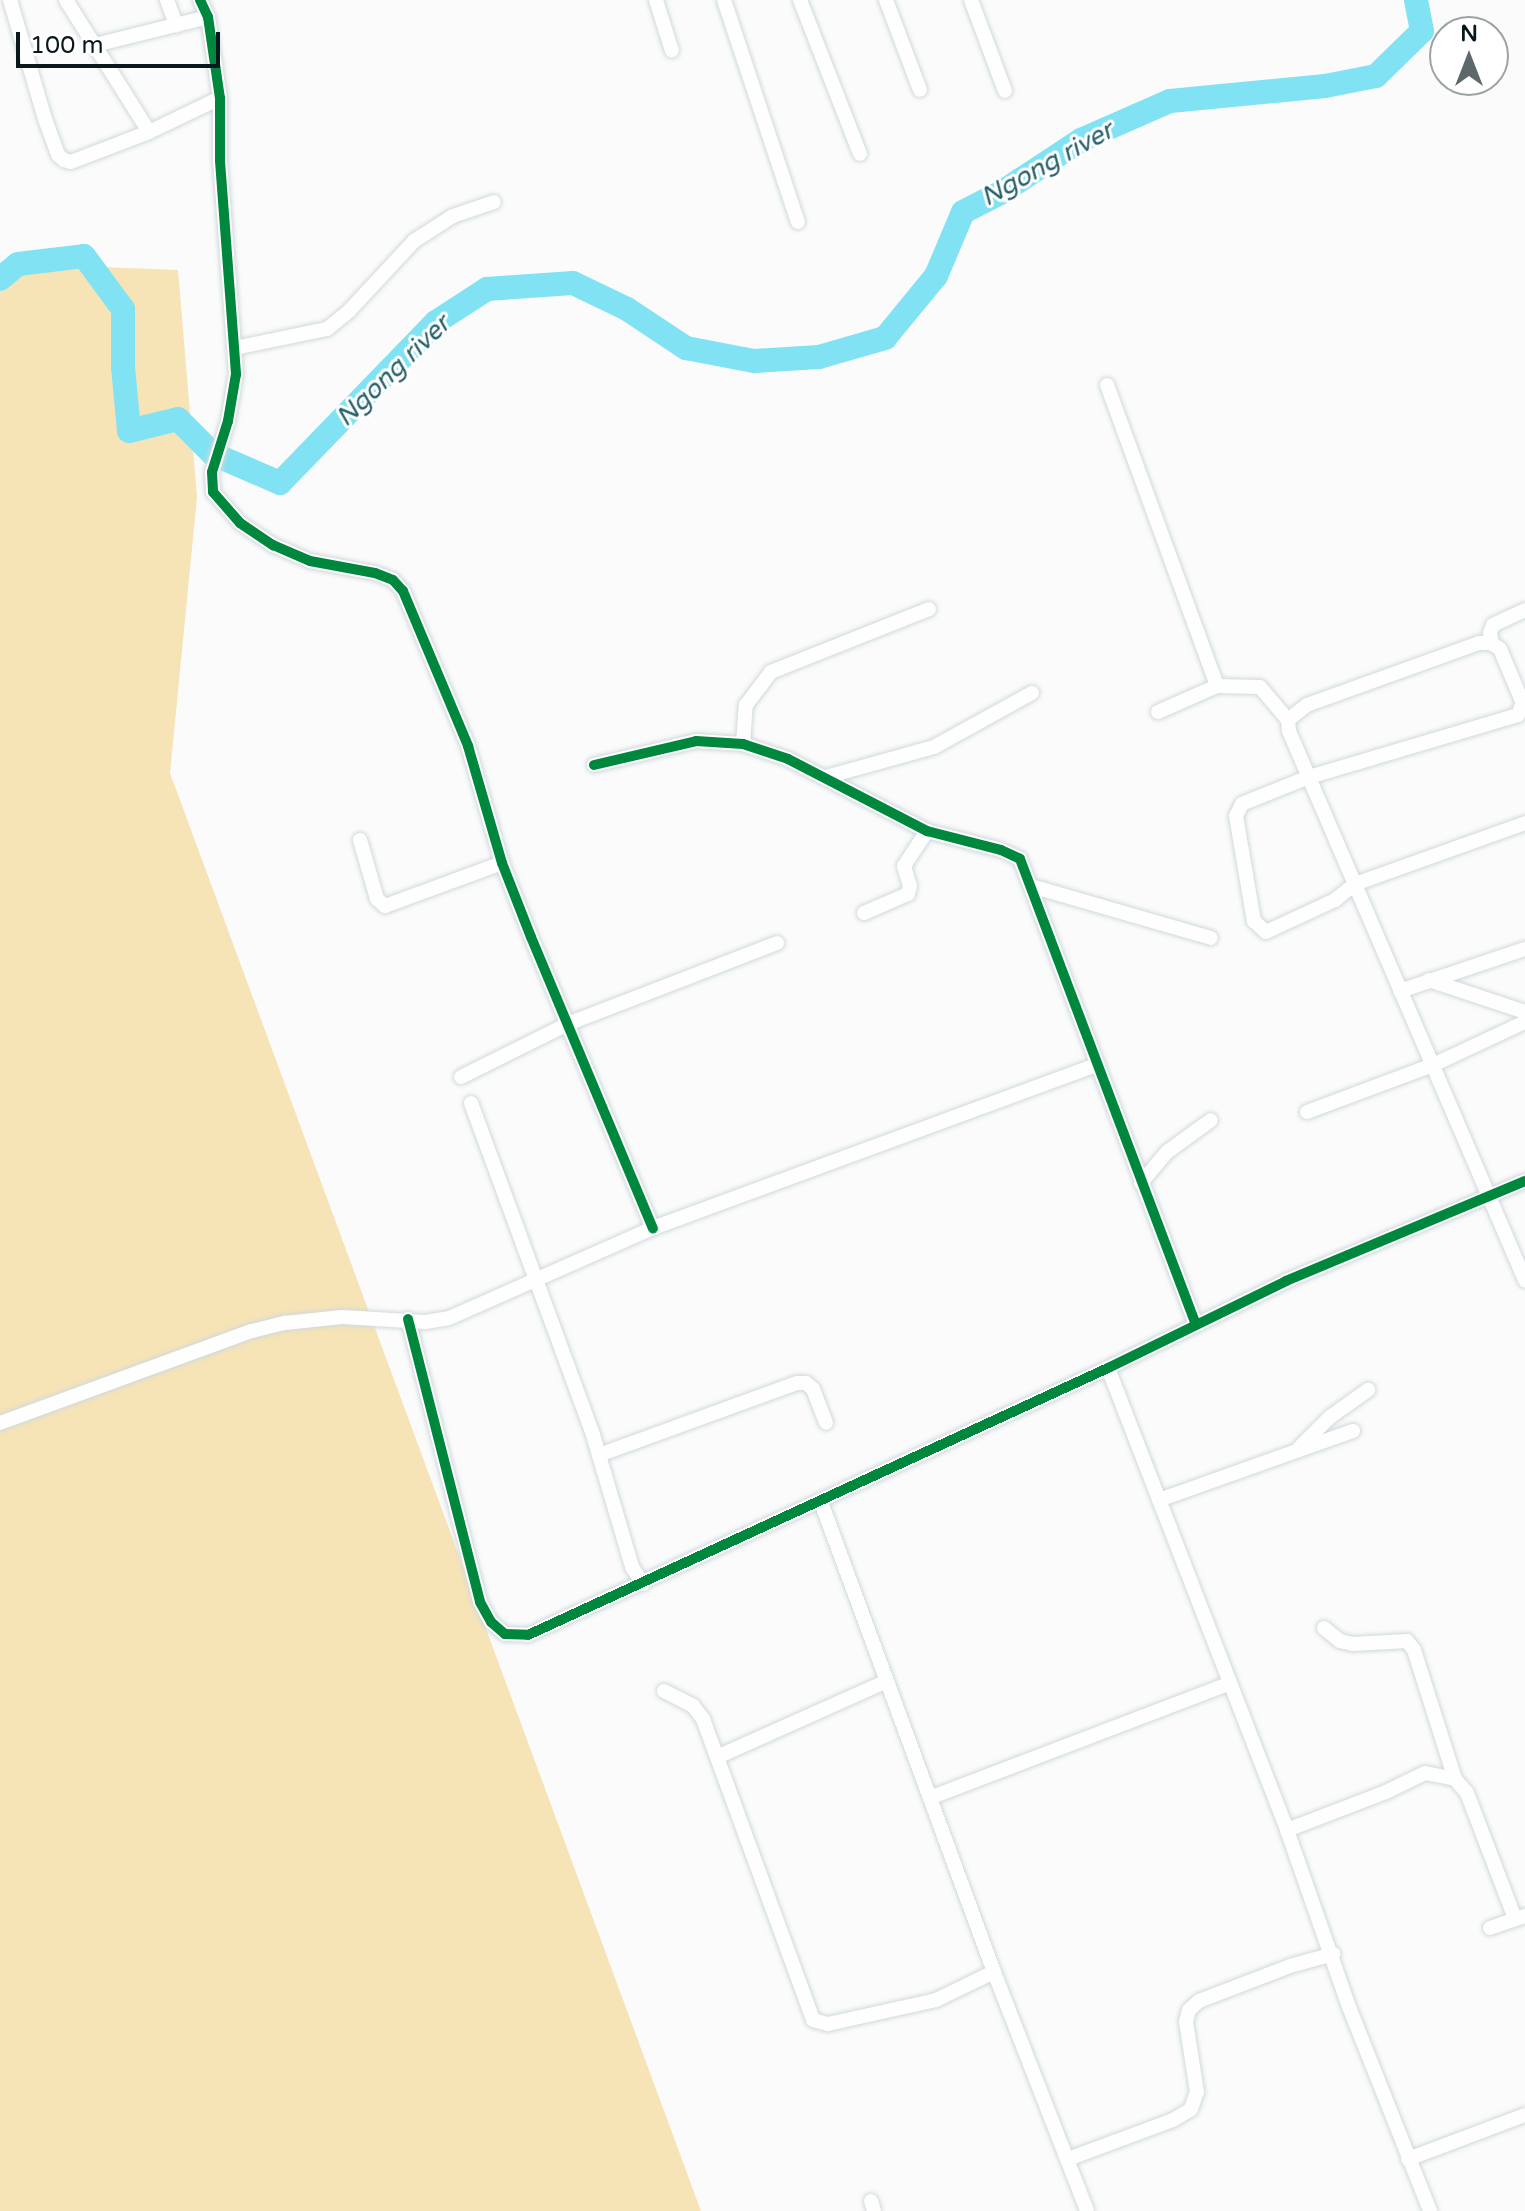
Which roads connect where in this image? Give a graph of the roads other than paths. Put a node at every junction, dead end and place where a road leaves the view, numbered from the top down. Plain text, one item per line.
1 (10, 0) edge
2 (66, 0) edge
3 (167, 0) edge
4 (200, 0) edge
5 (656, 0) edge
6 (724, 0) edge
7 (800, 0) edge
8 (886, 0) edge
9 (971, 0) edge
10 (208, 17) junction
11 (176, 25) junction
12 (95, 45) junction
13 (672, 51) dead end
14 (920, 90) dead end
15 (1005, 91) dead end
16 (220, 98) junction
17 (149, 132) junction
18 (860, 154) dead end
19 (494, 202) dead end
20 (798, 222) dead end
21 (235, 348) junction
22 (1107, 385) dead end
23 (929, 609) dead end
24 (1525, 610) edge
25 (1492, 644) junction
26 (1217, 686) junction
27 (1032, 693) dead end
28 (1524, 705) edge
29 (1158, 712) dead end
30 (1288, 720) junction
31 (743, 744) junction
32 (594, 765) dead end
33 (826, 777) junction
34 (1309, 777) junction
35 (1525, 823) edge
36 (927, 831) junction
37 (360, 840) dead end
38 (502, 863) junction
39 (1355, 884) junction
40 (1031, 886) junction
41 (864, 913) dead end
42 (1211, 938) dead end
43 (777, 943) dead end
44 (1525, 949) edge
45 (1429, 980) junction
46 (1400, 991) junction
47 (1525, 1012) edge
48 (1525, 1022) edge
49 (570, 1023) junction
50 (1096, 1065) junction
51 (1433, 1065) junction
52 (461, 1077) dead end
53 (471, 1103) dead end
54 (1307, 1112) dead end
55 (1211, 1120) dead end
56 (1525, 1181) edge
57 (1141, 1183) junction
58 (1488, 1197) junction
59 (653, 1228) junction
60 (537, 1280) junction
61 (1525, 1280) edge
62 (408, 1319) junction
63 (1195, 1323) junction
64 (1108, 1368) junction
65 (1368, 1390) dead end
66 (0, 1423) edge
67 (826, 1423) dead end
68 (1353, 1431) dead end
69 (1296, 1451) junction
70 (599, 1455) junction
71 (1159, 1500) junction
72 (821, 1502) junction
73 (643, 1584) junction
74 (1324, 1628) dead end
75 (887, 1681) junction
76 (1230, 1683) junction
77 (664, 1691) dead end
78 (717, 1757) junction
79 (1455, 1779) junction
80 (932, 1797) junction
81 (1287, 1830) junction
82 (1520, 1917) edge
83 (1490, 1928) dead end
84 (1333, 1954) junction
85 (994, 1972) junction
86 (1525, 2115) edge
87 (1068, 2159) junction
88 (1408, 2159) junction
89 (1087, 2211) edge
90 (1430, 2211) edge

1 - 17 street
2 - 12 street
3 - 11 street
4 - 10 street
5 - 13 street
6 - 20 street
7 - 18 street
8 - 14 street
9 - 15 street
10 - 11 street
10 - 16 street
11 - 12 street
12 - 17 street
16 - 17 street
16 - 21 street
19 - 21 street
21 - 38 street
22 - 26 street
23 - 31 street
24 - 25 street
25 - 28 street
25 - 30 street
26 - 29 street
26 - 30 street
27 - 33 street
28 - 34 street
30 - 34 street
31 - 32 street
31 - 33 street
33 - 36 street
34 - 39 street
34 - 39 street
35 - 39 street
36 - 40 street
36 - 41 street
37 - 38 street
38 - 49 street
39 - 46 street
40 - 42 street
40 - 50 street
43 - 49 street
44 - 45 street
45 - 46 street
45 - 47 street
46 - 51 street
48 - 51 street
49 - 52 street
49 - 59 street
50 - 57 street
50 - 59 street
51 - 54 street
51 - 58 street
53 - 60 street
55 - 57 street
56 - 58 street
57 - 63 street
58 - 61 street
58 - 63 street
59 - 60 street
60 - 62 street
60 - 70 street
62 - 66 street
62 - 73 street
63 - 64 street
64 - 71 street
64 - 72 street
65 - 69 street
67 - 70 street
68 - 69 street
69 - 71 street
70 - 73 street
71 - 76 street
72 - 73 street
72 - 75 street
74 - 79 street
75 - 78 street
75 - 80 street
76 - 80 street
76 - 81 street
77 - 78 street
78 - 85 street
79 - 81 street
79 - 82 street
80 - 85 street
81 - 84 street
82 - 83 street
84 - 87 street
84 - 88 street
85 - 87 street
86 - 88 street
87 - 89 street
88 - 90 street

